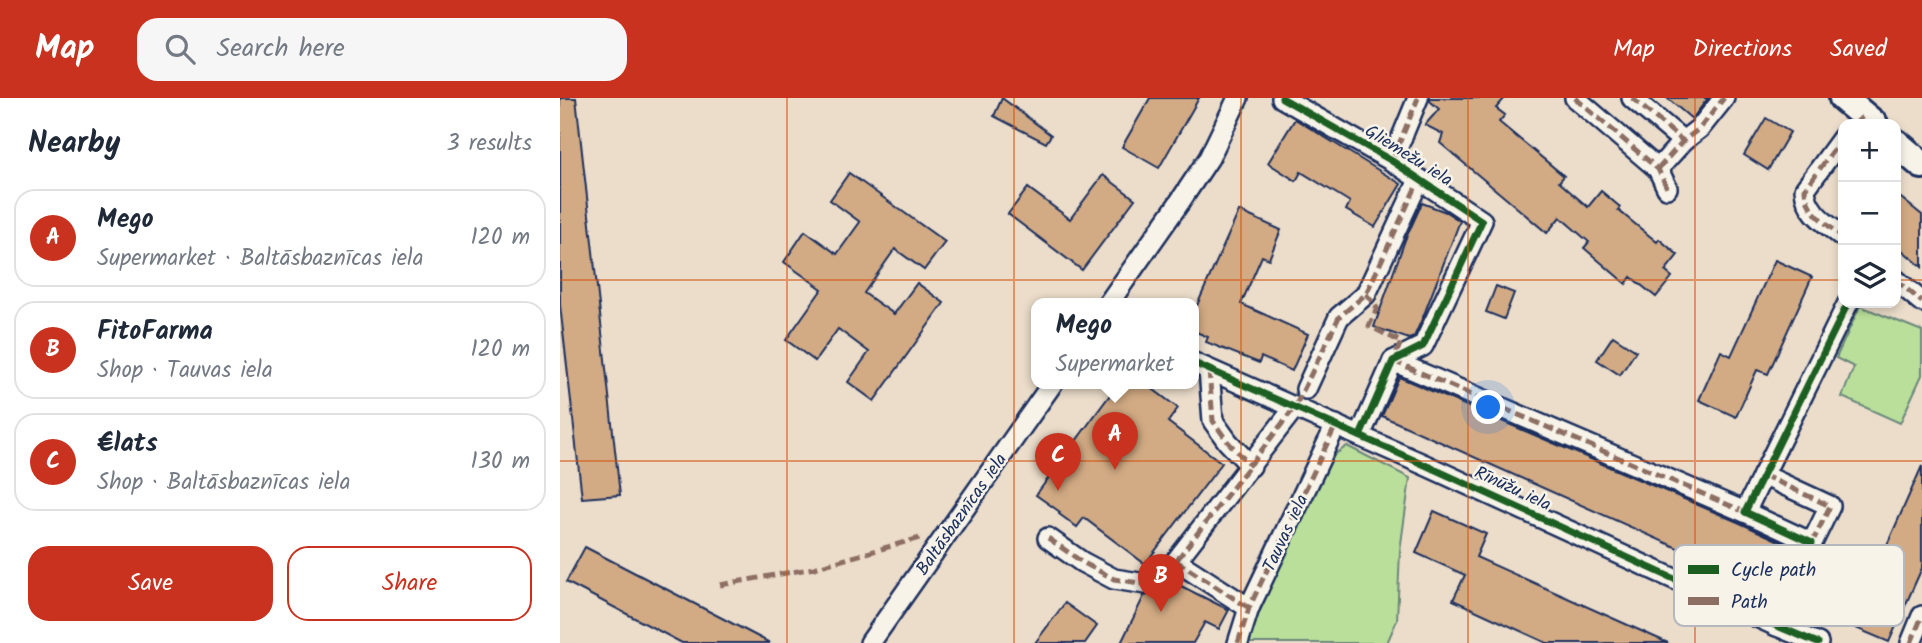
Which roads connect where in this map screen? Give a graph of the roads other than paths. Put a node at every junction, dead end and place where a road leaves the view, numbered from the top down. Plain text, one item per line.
1 (1238, 98) edge
2 (1282, 98) edge
3 (1418, 98) edge
4 (1575, 98) edge
5 (1632, 98) edge
6 (1724, 98) edge
7 (1843, 98) edge
8 (1862, 119) edge
9 (1683, 141) junction
10 (1838, 144) edge
11 (1901, 147) edge
12 (1392, 160) junction
13 (1922, 165) edge
14 (1658, 169) junction
15 (1419, 180) junction
16 (1667, 188) dead end
17 (1838, 233) edge
18 (1901, 284) edge
19 (1112, 298) edge
20 (1922, 302) edge
21 (1846, 308) edge
22 (1393, 361) junction
23 (1202, 366) edge
24 (1048, 389) edge
25 (1306, 389) dead end
26 (1295, 407) junction
27 (1336, 425) junction
28 (1360, 436) junction
29 (1251, 466) junction
30 (1763, 475) junction
31 (1745, 512) junction
32 (1048, 538) dead end
33 (1812, 543) joint
34 (1176, 561) junction
35 (1674, 579) edge
36 (1249, 608) junction
37 (1922, 616) edge
38 (1777, 626) edge
39 (870, 643) edge
40 (1238, 643) edge
41 (1818, 643) edge
42 (1911, 643) edge

1 - 19 street
2 - 12 street, Gliemežu iela
3 - 12 street
4 - 14 street
5 - 9 street
6 - 9 street
7 - 8 main road
9 - 14 street
10 - 17 street
11 - 13 main road
12 - 15 street, Gliemežu iela
14 - 16 street
15 - 22 street, Gliemežu iela
15 - 25 street
18 - 20 street
21 - 30 street
22 - 28 street
22 - 31 street
23 - 26 street, Rīnūžu iela
23 - 29 street
24 - 39 street, Baltāsbaznīcas iela
26 - 27 street, Rīnūžu iela
26 - 29 street
27 - 28 street, Rīnūžu iela
27 - 36 street, Tauvas iela
28 - 35 street, Rīnūžu iela
29 - 34 street
30 - 31 street
30 - 33 street
31 - 33 street
32 - 34 street
34 - 36 street
36 - 40 street, Tauvas iela
37 - 42 street
38 - 41 street, Rīnūžu iela

